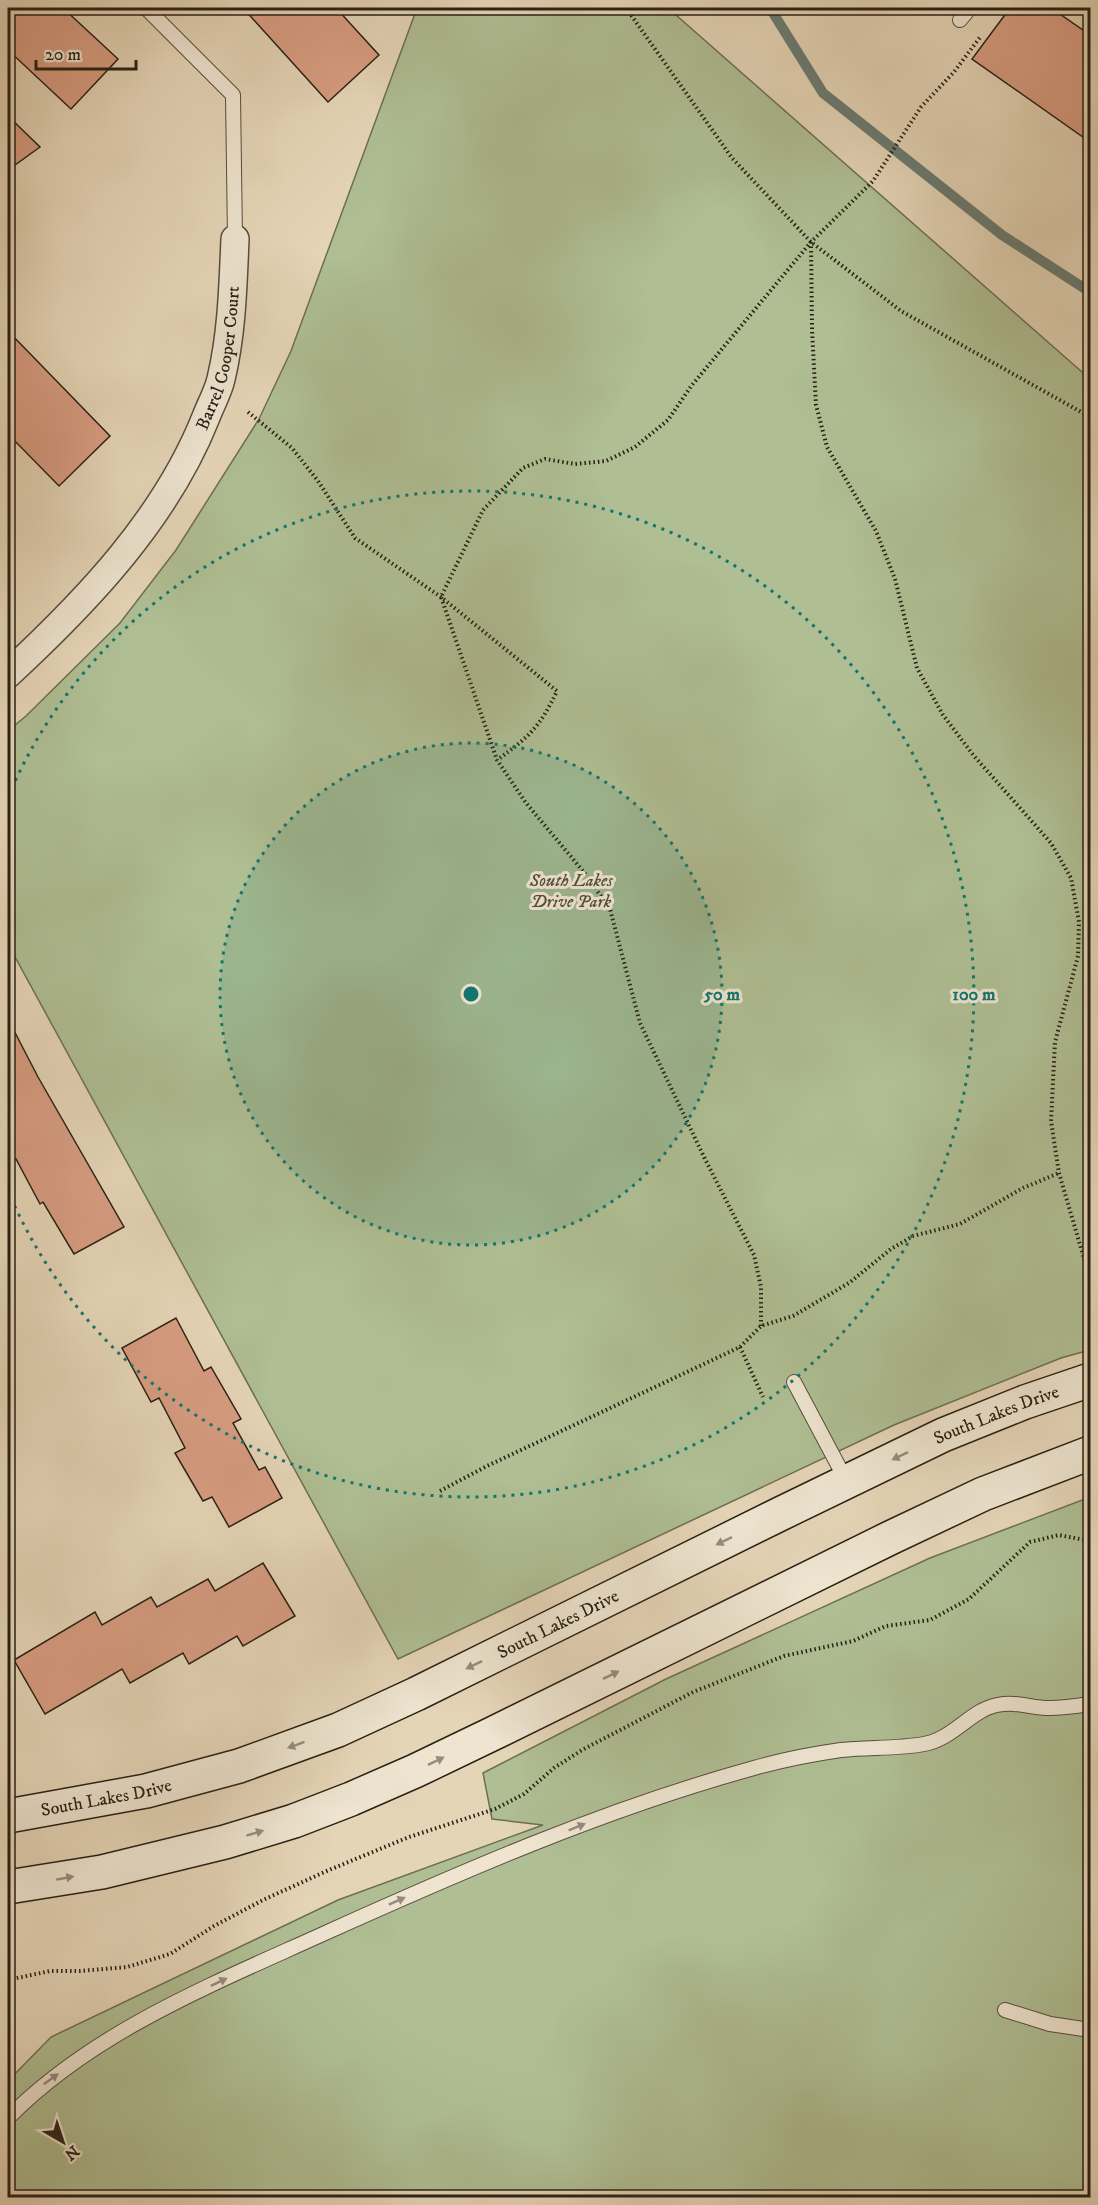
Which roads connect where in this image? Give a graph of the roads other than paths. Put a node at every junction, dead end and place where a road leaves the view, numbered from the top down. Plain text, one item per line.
1 (146, 8) edge
2 (970, 8) edge
3 (960, 20) dead end
4 (235, 238) joint
5 (8, 674) edge
6 (1090, 1380) edge
7 (794, 1382) dead end
8 (1090, 1454) edge
9 (848, 1482) junction
10 (1090, 1704) edge
11 (8, 1816) edge
12 (8, 1887) edge
13 (1005, 2010) dead end
14 (1090, 2030) edge
15 (8, 2118) edge

1 - 4 lane, Barrel Cooper Court
2 - 3 lane
4 - 5 street, Barrel Cooper Court
6 -> 9 main road, South Lakes Drive
7 - 9 lane
12 -> 8 main road
9 -> 11 main road, South Lakes Drive
15 -> 10 lane
13 - 14 lane

